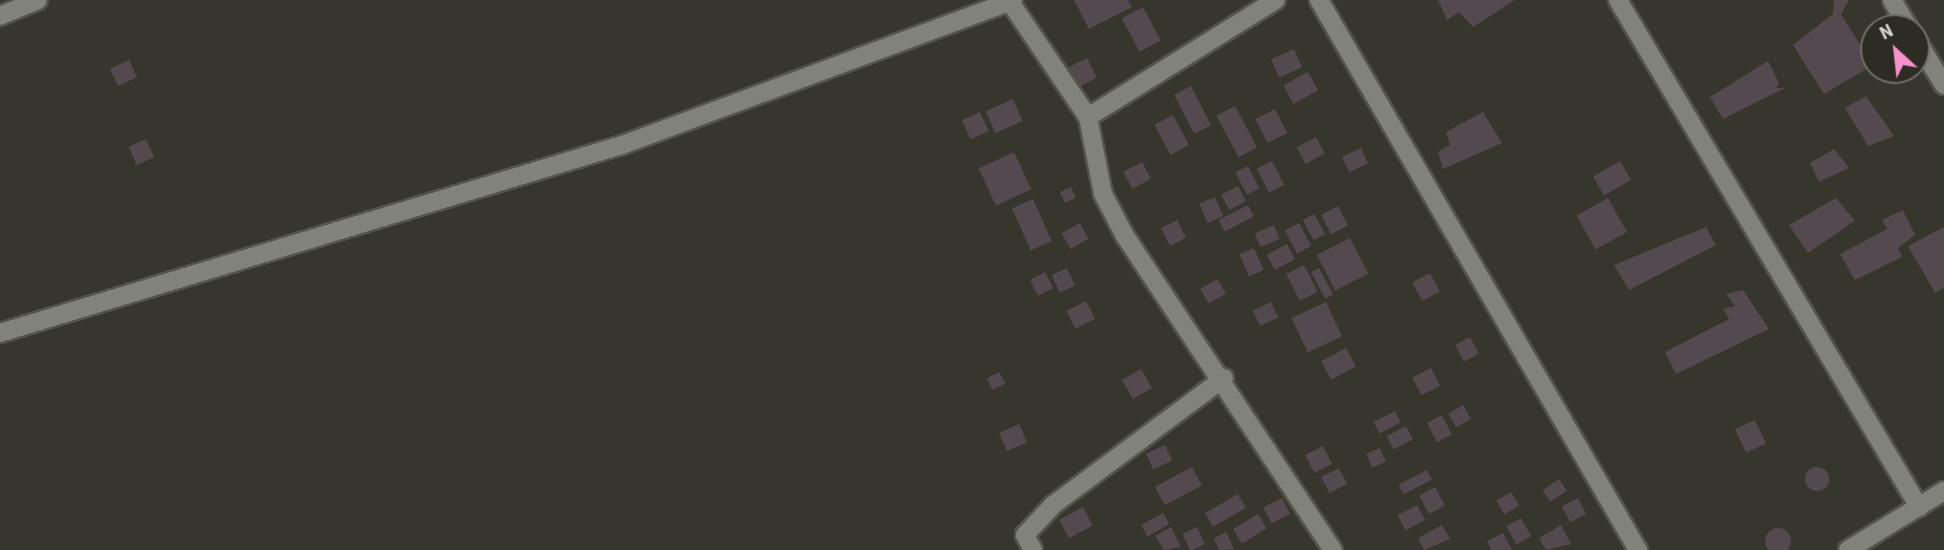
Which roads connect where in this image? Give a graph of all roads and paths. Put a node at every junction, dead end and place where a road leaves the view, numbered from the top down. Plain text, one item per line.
1 (38, 0) edge
2 (1276, 0) edge
3 (1319, 0) edge
4 (1618, 0) edge
5 (1012, 1) edge
6 (0, 16) edge
7 (1930, 62) edge
8 (1944, 85) edge
9 (1088, 117) junction
10 (0, 332) edge
11 (1224, 378) junction
12 (1944, 491) edge
13 (1919, 507) junction
14 (1033, 550) edge
15 (1333, 550) edge
16 (1638, 550) edge
17 (1848, 550) edge

1 - 6 street
2 - 9 street
3 - 16 street
4 - 13 street
5 - 9 street
5 - 10 street
7 - 8 street
9 - 11 street
11 - 14 street
11 - 15 street
12 - 13 street
13 - 17 street

